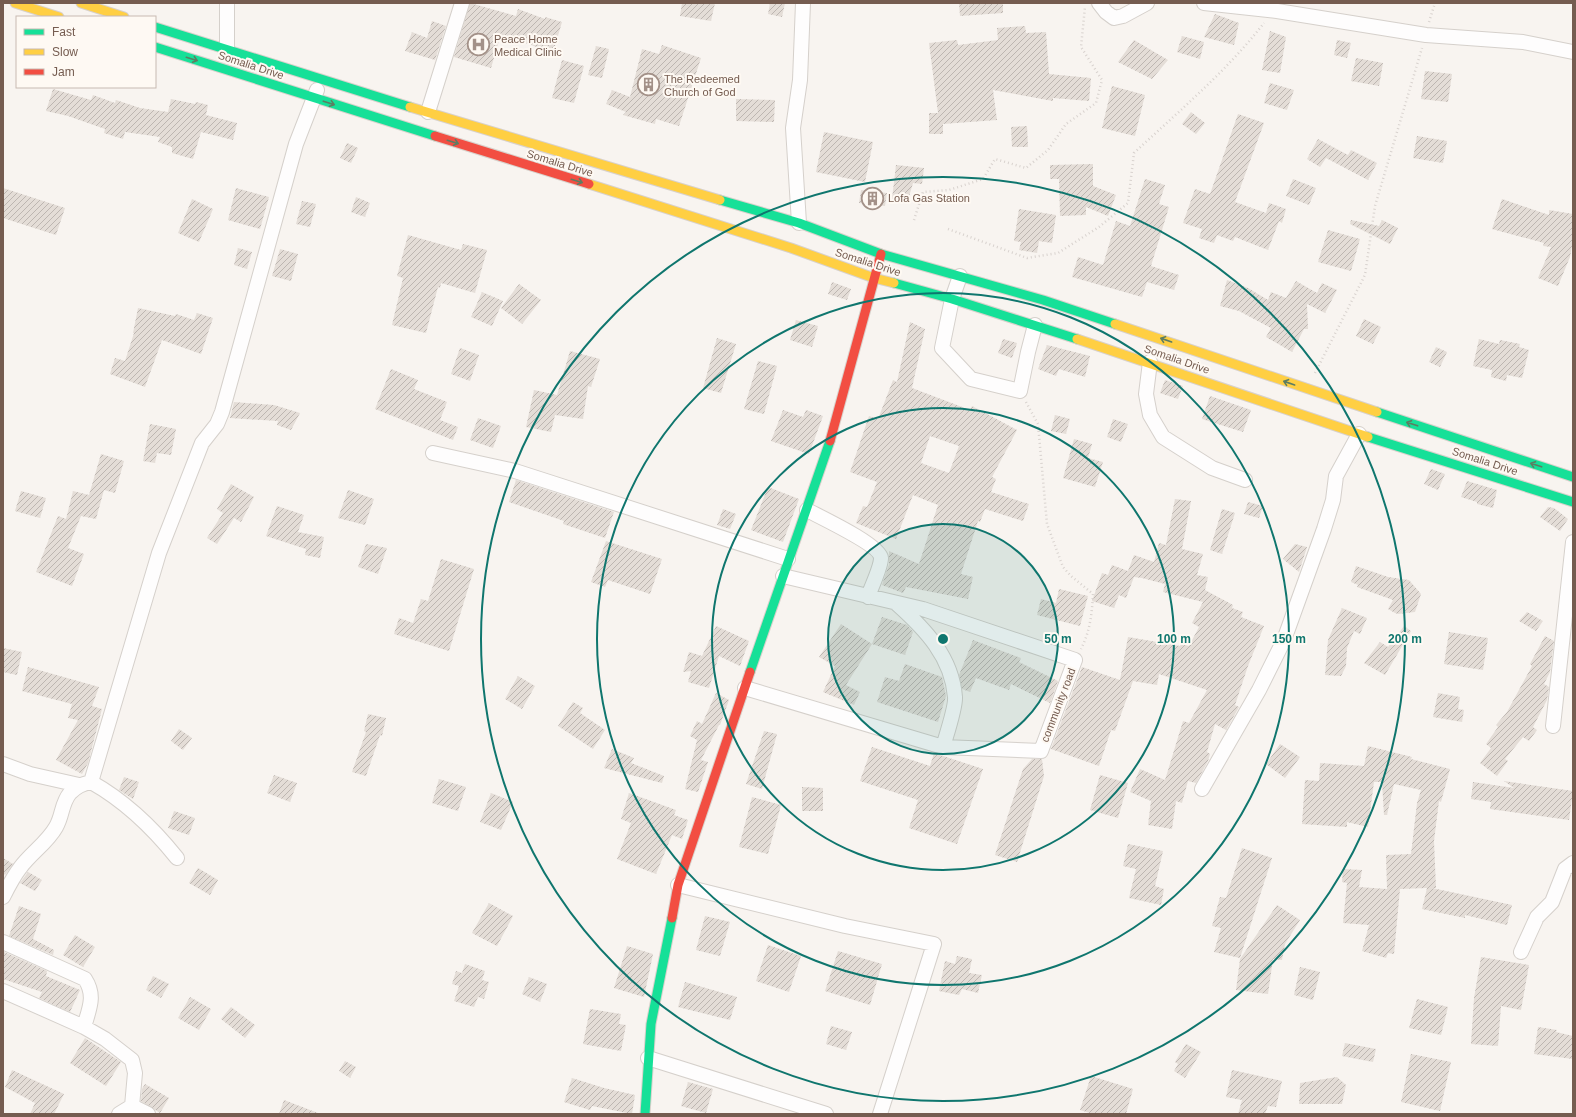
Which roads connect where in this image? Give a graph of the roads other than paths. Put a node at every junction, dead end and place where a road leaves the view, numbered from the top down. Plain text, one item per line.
1 (16, 3) edge
2 (81, 3) edge
3 (227, 3) edge
4 (462, 3) edge
5 (803, 3) edge
6 (1099, 3) edge
7 (1147, 3) edge
8 (1204, 3) edge
9 (56, 16) edge
10 (121, 16) edge
11 (156, 27) edge
12 (156, 47) edge
13 (227, 50) junction
14 (1573, 52) edge
15 (320, 80) junction
16 (314, 98) junction
17 (428, 112) junction
18 (799, 223) junction
19 (881, 254) junction
20 (960, 276) junction
21 (874, 278) junction
22 (952, 299) junction
23 (1035, 325) junction
24 (1150, 362) junction
25 (1359, 434) junction
26 (433, 453) dead end
27 (1573, 477) edge
28 (1245, 480) dead end
29 (1573, 502) edge
30 (808, 510) junction
31 (1573, 542) edge
32 (788, 559) junction
33 (783, 576) junction
34 (868, 596) junction
35 (894, 601) junction
36 (745, 688) junction
37 (1552, 726) dead end
38 (943, 747) junction
39 (5, 769) edge
40 (85, 784) junction
41 (1202, 789) dead end
42 (177, 858) dead end
43 (1573, 863) edge
44 (678, 885) junction
45 (3, 897) edge
46 (3, 942) edge
47 (1521, 952) dead end
48 (3, 991) edge
49 (84, 1027) junction
50 (648, 1058) junction
51 (132, 1106) junction
52 (119, 1114) edge
53 (148, 1114) edge
54 (645, 1114) edge
55 (826, 1114) edge
56 (880, 1114) edge

1 - 9 main road
2 - 10 main road
3 - 13 street
4 - 17 street
5 - 18 street
6 - 7 street
8 - 14 street
11 - 13 main road, Somalia Drive
12 -> 16 main road, Somalia Drive
13 - 15 main road, Somalia Drive
15 - 16 street
15 - 17 main road, Somalia Drive
16 -> 21 main road, Somalia Drive
16 - 40 street
17 - 18 main road, Somalia Drive
18 - 19 main road, Somalia Drive
19 - 20 main road, Somalia Drive
19 - 21 main road
20 - 22 street
27 -> 20 main road, Somalia Drive
21 - 22 main road, Somalia Drive
21 - 30 main road
22 - 23 main road, Somalia Drive
22 - 23 street
23 - 24 main road, Somalia Drive
24 - 25 main road, Somalia Drive
24 - 28 street
25 - 29 main road, Somalia Drive
25 - 41 street
26 - 32 street
30 - 32 main road
30 - 34 street
31 - 37 street
32 - 33 main road
33 - 34 street
33 - 36 main road
34 - 35 street
35 - 38 street
35 - 38 street, community road
36 - 38 street
36 - 44 main road
39 - 40 street
40 - 42 street
40 - 45 street
43 - 47 street
44 - 50 main road
44 - 56 street
46 - 49 street
48 - 49 street
49 - 51 street
50 - 54 main road
50 - 55 street
51 - 52 street
51 - 53 street

